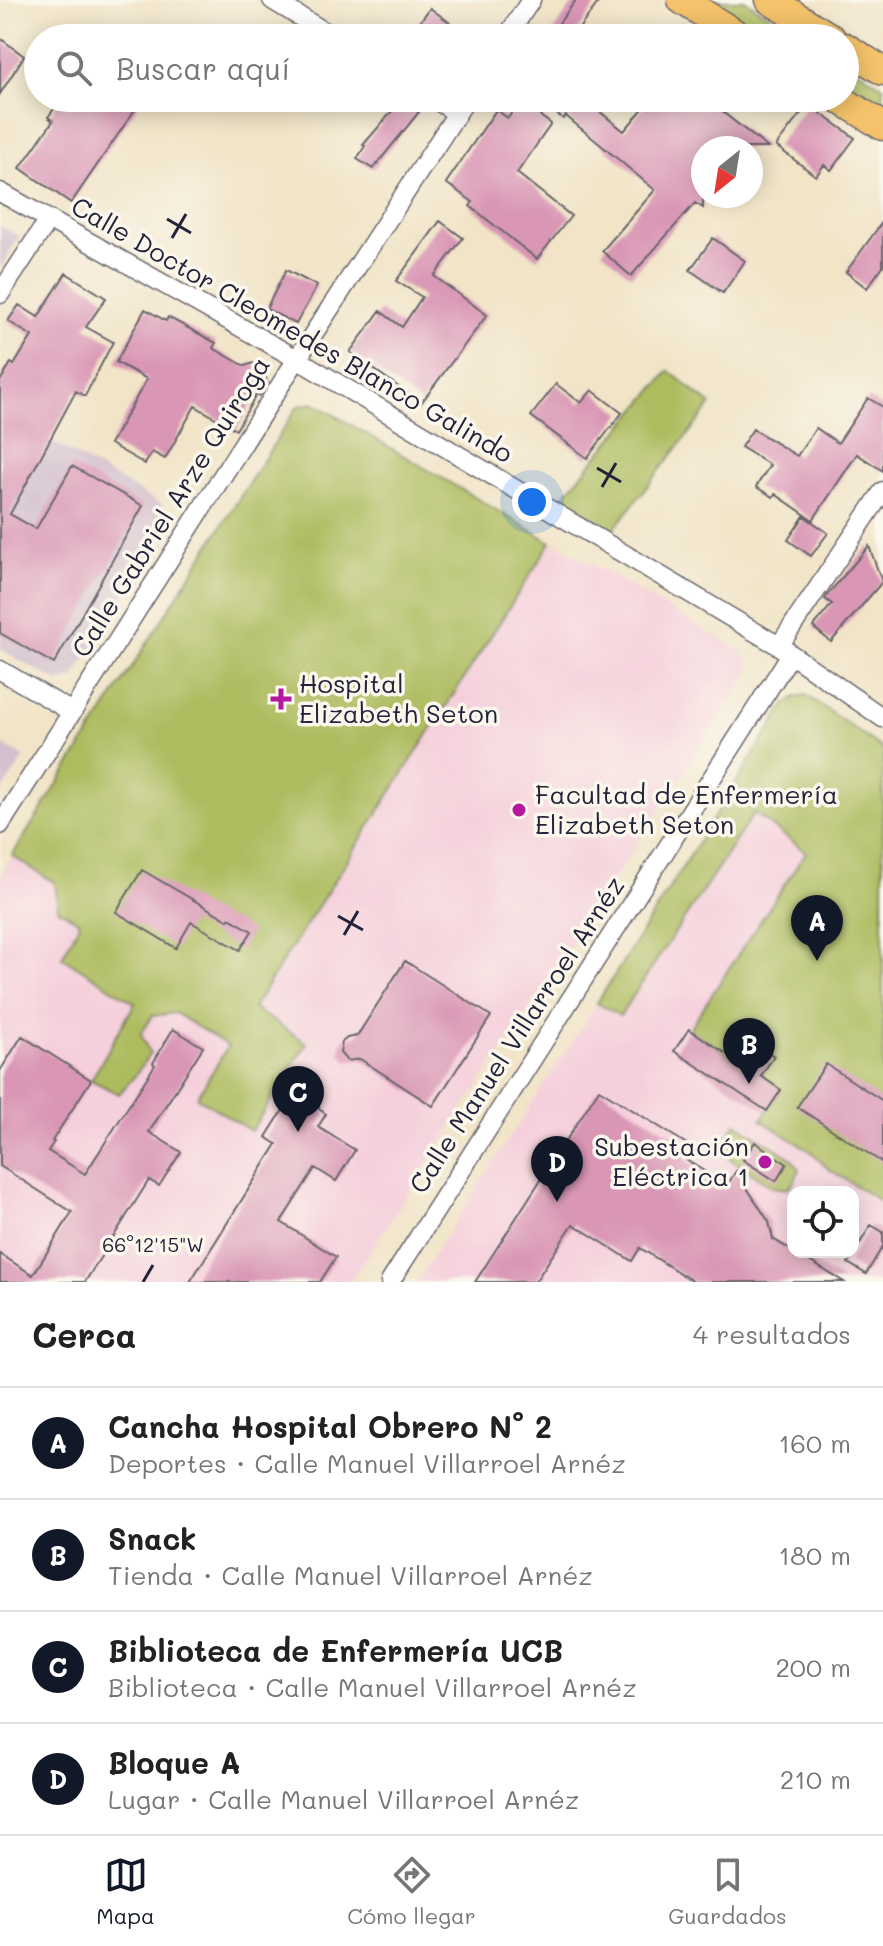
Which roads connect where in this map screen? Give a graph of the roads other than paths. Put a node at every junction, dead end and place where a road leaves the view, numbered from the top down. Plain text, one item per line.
1 (272, 0) edge
2 (531, 0) edge
3 (682, 0) edge
4 (770, 0) edge
5 (312, 24) edge
6 (515, 24) edge
7 (720, 24) edge
8 (809, 24) edge
9 (859, 56) edge
10 (883, 71) edge
11 (859, 111) edge
12 (458, 112) edge
13 (883, 126) edge
14 (0, 192) edge
15 (49, 219) junction
16 (0, 294) edge
17 (297, 359) junction
18 (883, 491) edge
19 (785, 650) junction
20 (0, 670) edge
21 (72, 712) junction
22 (883, 718) edge
23 (0, 825) edge
24 (390, 1282) edge

1 - 5 street
2 - 6 street
3 - 7 main road
4 - 8 main road
9 - 10 main road
11 - 13 main road
12 - 17 street, Calle Gabriel Arze Quiroga
14 - 15 street, Calle Doctor Cleomedes Blanco Galindo
15 - 16 street
15 - 17 street, Calle Doctor Cleomedes Blanco Galindo
17 - 19 street, Calle Doctor Cleomedes Blanco Galindo
17 - 21 street, Calle Gabriel Arze Quiroga
18 - 19 street, Calle Manuel Villarroel Arnéz
19 - 22 street, Calle Doctor Cleomedes Blanco Galindo
19 - 24 street, Calle Manuel Villarroel Arnéz
20 - 21 street
21 - 23 street, Calle Gabriel Arze Quiroga

